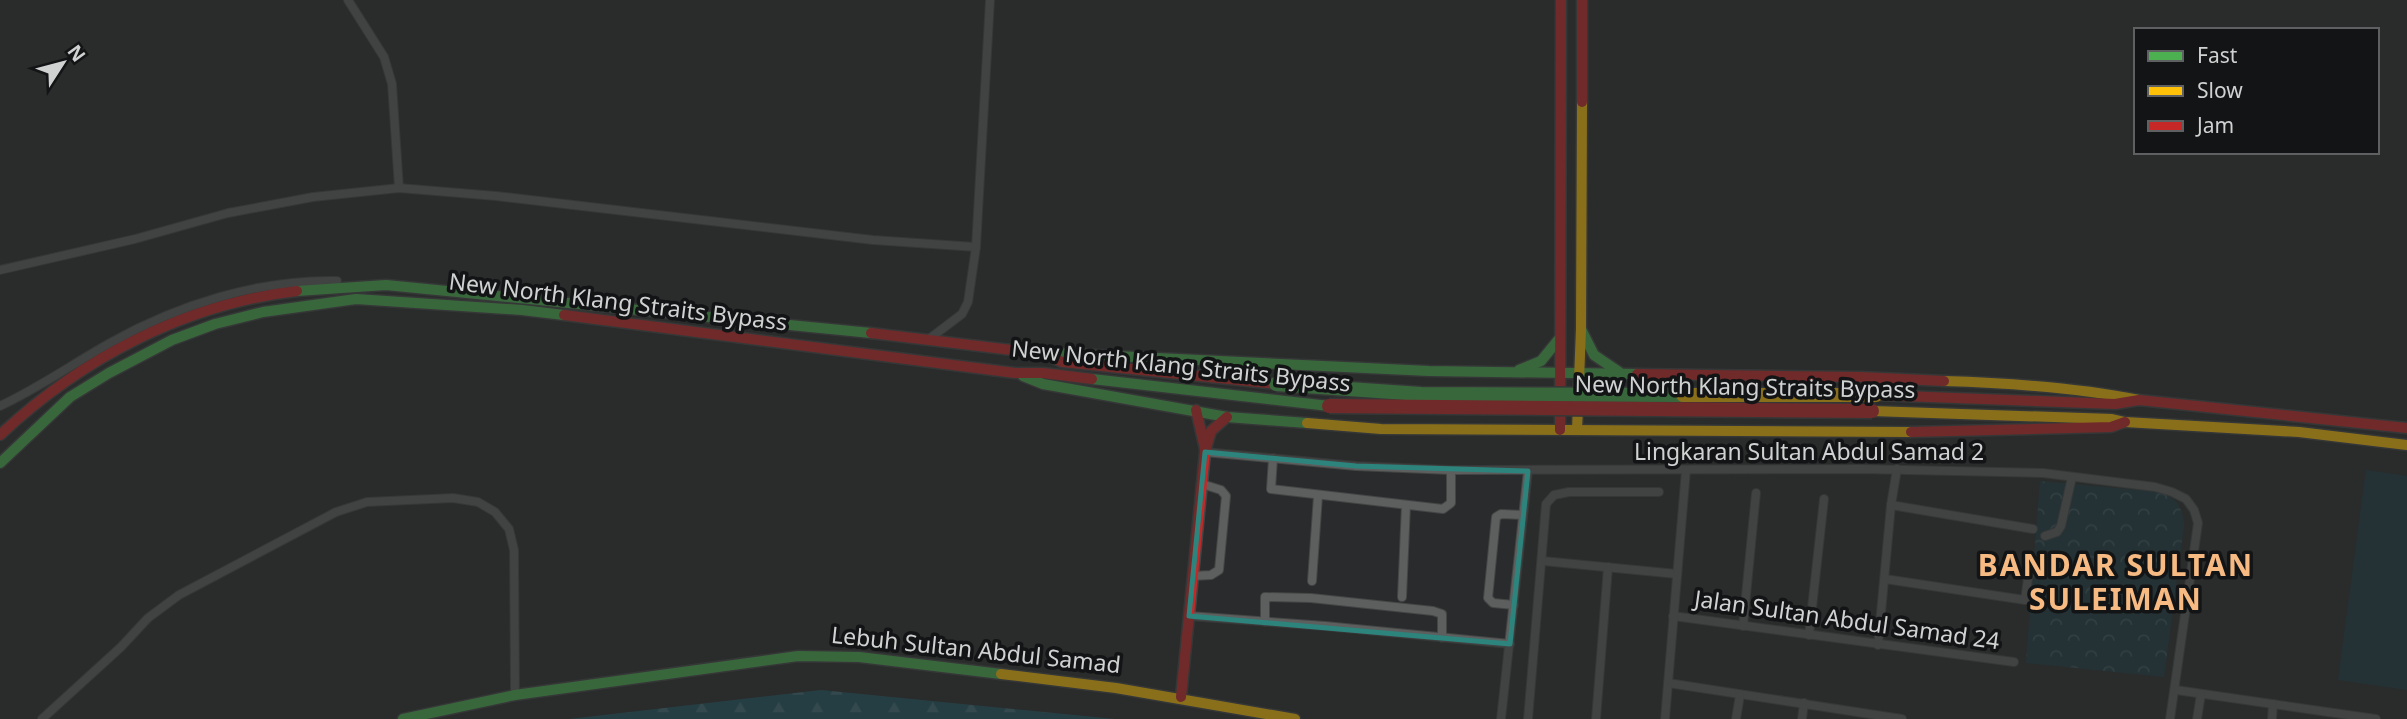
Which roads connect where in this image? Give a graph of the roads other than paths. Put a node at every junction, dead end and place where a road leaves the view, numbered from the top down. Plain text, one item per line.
1 (348, 0) edge
2 (990, 0) edge
3 (1560, 0) edge
4 (1582, 0) edge
5 (399, 188) junction
6 (976, 247) junction
7 (0, 270) edge
8 (386, 285) junction
9 (1581, 329) junction
10 (929, 339) junction
11 (1559, 340) junction
12 (1045, 354) junction
13 (1511, 372) junction
14 (1619, 372) junction
15 (1015, 373) junction
16 (1579, 373) junction
17 (1559, 374) junction
18 (2139, 400) junction
19 (0, 406) edge
20 (1196, 410) junction
21 (1227, 417) junction
22 (2126, 422) junction
23 (2407, 428) edge
24 (1560, 430) junction
25 (1577, 430) junction
26 (0, 435) edge
27 (2407, 445) edge
28 (1205, 452) junction
29 (1273, 458) junction
30 (0, 463) edge
31 (1898, 469) junction
32 (1451, 470) junction
33 (1686, 470) junction
34 (1528, 471) junction
35 (2072, 477) junction
36 (1202, 484) junction
37 (1659, 492) dead end
38 (1756, 494) dead end
39 (1318, 496) junction
40 (1824, 499) dead end
41 (1406, 505) junction
42 (1891, 505) junction
43 (1523, 515) junction
44 (2033, 529) dead end
45 (2045, 536) dead end
46 (1543, 561) junction
47 (2030, 564) dead end
48 (1608, 567) junction
49 (1677, 574) junction
50 (1193, 576) junction
51 (1885, 579) junction
52 (1312, 581) dead end
53 (1402, 597) dead end
54 (1514, 605) junction
55 (1189, 616) junction
56 (1674, 616) junction
57 (1265, 622) junction
58 (1742, 626) junction
59 (1809, 635) junction
60 (1442, 638) junction
61 (1510, 644) junction
62 (1878, 645) junction
63 (2014, 662) dead end
64 (1668, 683) junction
65 (2176, 690) junction
66 (2200, 694) junction
67 (515, 695) junction
68 (1740, 695) junction
69 (1181, 697) junction
70 (1804, 703) junction
71 (2273, 704) junction
72 (1871, 717) edge
73 (42, 719) edge
74 (403, 719) edge
75 (1295, 719) edge
76 (1501, 719) edge
77 (1528, 719) edge
78 (1596, 719) edge
79 (1665, 719) edge
80 (1736, 719) edge
81 (1802, 719) edge
82 (1902, 719) edge
83 (2170, 719) edge
84 (2197, 719) edge
85 (2272, 719) edge
86 (2376, 719) edge

1 - 5 street
2 - 6 street
3 - 11 main road
4 - 9 main road
5 - 6 street
5 - 7 street
6 - 10 street
8 - 10 main road, New North Klang Straits Bypass
8 - 19 street
8 - 26 main road, New North Klang Straits Bypass
9 - 14 main road
9 - 16 main road
10 - 12 main road, New North Klang Straits Bypass
11 - 13 main road
11 - 17 main road
12 - 13 main road
12 - 18 main road, New North Klang Straits Bypass, bridge
13 - 17 main road
14 - 16 main road
14 - 18 main road
15 - 20 main road
15 - 22 main road, New North Klang Straits Bypass, bridge
15 - 30 main road, New North Klang Straits Bypass
16 - 17 main road
16 - 25 main road
17 - 24 main road
18 - 23 main road, New North Klang Straits Bypass
20 - 21 main road
20 - 28 main road
21 - 24 main road
21 - 28 main road
22 - 25 main road
22 - 27 main road, New North Klang Straits Bypass
24 - 25 main road
28 - 29 street, Lingkaran Sultan Abdul Samad 2
28 - 36 main road
29 - 32 street, Lingkaran Sultan Abdul Samad 2
29 - 39 street
31 - 33 street, Lingkaran Sultan Abdul Samad 2
31 - 35 street, Lingkaran Sultan Abdul Samad 2
31 - 42 street
32 - 34 street, Lingkaran Sultan Abdul Samad 2
32 - 41 street
33 - 34 street, Lingkaran Sultan Abdul Samad 2
33 - 49 street
34 - 43 street
35 - 45 street
35 - 65 street, Lingkaran Sultan Abdul Samad 2
36 - 50 main road
36 - 50 street
37 - 46 street
38 - 58 street
39 - 41 street
39 - 52 street
40 - 59 street
41 - 53 street
42 - 44 street
42 - 51 street
43 - 54 street
43 - 54 street
46 - 48 street
46 - 77 street
47 - 51 street
48 - 49 street
48 - 78 street
49 - 56 street
50 - 55 main road
51 - 62 street
54 - 61 street
55 - 57 street
55 - 69 main road
56 - 58 street, Jalan Sultan Abdul Samad 24
56 - 64 street
57 - 60 street
57 - 60 street
58 - 59 street, Jalan Sultan Abdul Samad 24
59 - 62 street, Jalan Sultan Abdul Samad 24
60 - 61 street
61 - 76 street
62 - 63 street, Jalan Sultan Abdul Samad 24
64 - 68 street
64 - 79 street
65 - 66 street
65 - 83 street, Lingkaran Sultan Abdul Samad 2
66 - 71 street
66 - 84 street
67 - 69 main road, Lebuh Sultan Abdul Samad
67 - 73 street
67 - 74 main road, Lebuh Sultan Abdul Samad
68 - 70 street
68 - 80 street
69 - 75 main road, Lebuh Sultan Abdul Samad
70 - 72 street
70 - 81 street
71 - 85 street
71 - 86 street
72 - 82 street

